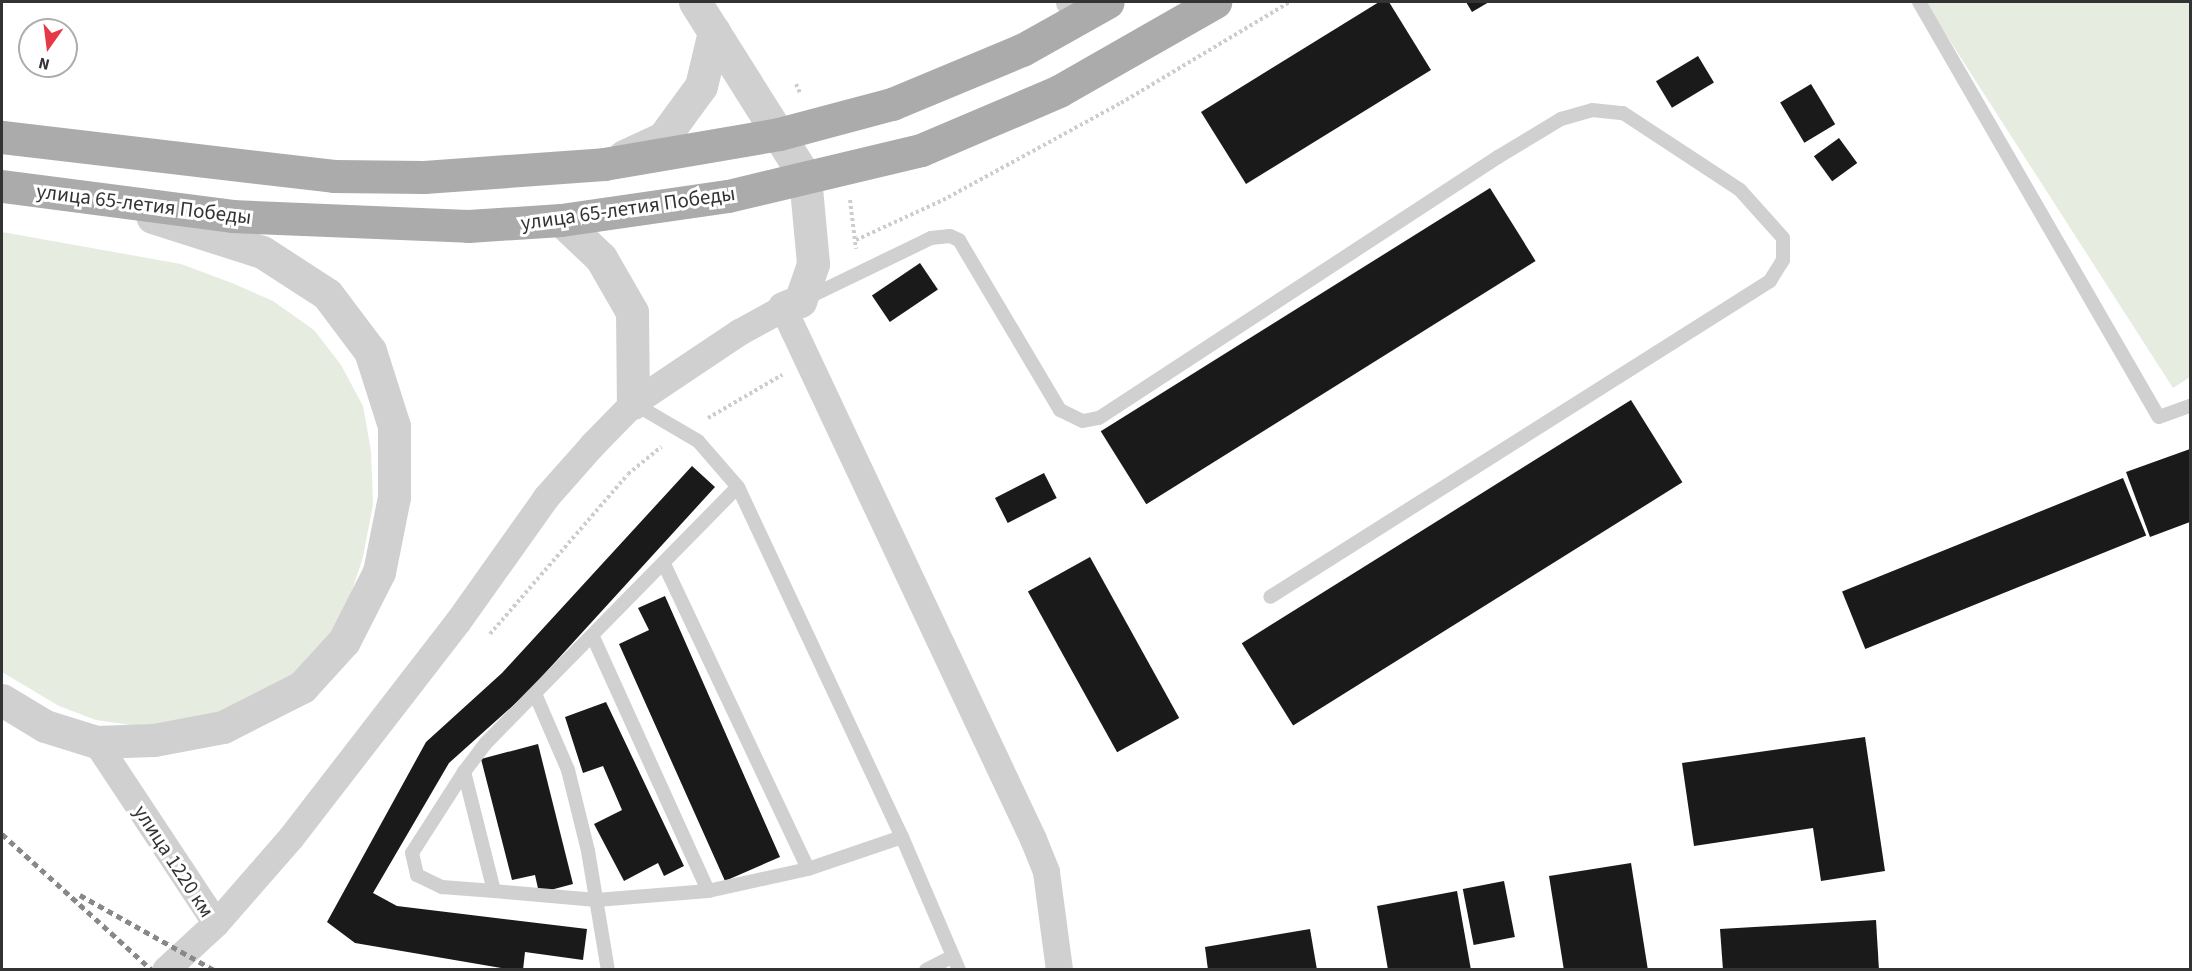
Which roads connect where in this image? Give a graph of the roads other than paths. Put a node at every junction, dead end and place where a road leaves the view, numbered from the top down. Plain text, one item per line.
1 (695, 2) edge
2 (1215, 2) edge
3 (1919, 2) edge
4 (1091, 3) edge
5 (714, 32) junction
6 (779, 134) junction
7 (2, 137) edge
8 (604, 164) junction
9 (805, 177) junction
10 (2, 186) edge
11 (48, 194) junction
12 (561, 220) junction
13 (791, 305) junction
14 (633, 403) junction
15 (2190, 406) edge
16 (738, 487) junction
17 (664, 564) junction
18 (1270, 597) dead end
19 (593, 637) junction
20 (536, 696) junction
21 (2, 700) edge
22 (96, 742) junction
23 (464, 772) junction
24 (902, 837) junction
25 (808, 869) junction
26 (494, 891) junction
27 (708, 891) junction
28 (596, 900) junction
29 (216, 923) junction
30 (956, 963) edge
31 (165, 969) edge
32 (608, 969) edge
33 (926, 969) edge
34 (1059, 969) edge

1 - 5 street
2 - 9 main road, улица 65-летия Победы
3 - 15 lane
4 - 6 main road
5 - 6 street
5 - 8 street
6 - 8 main road
6 - 9 street
7 - 8 main road
9 - 12 main road, улица 65-летия Победы
9 - 13 street
10 - 11 main road, улица 65-летия Победы
11 - 12 main road, улица 65-летия Победы
11 - 22 street
12 - 14 street
13 - 14 street
13 - 18 lane
13 - 34 street
14 - 16 lane
14 - 29 street
16 - 17 lane
16 - 24 lane
17 - 19 lane
17 - 25 lane
19 - 20 lane
19 - 27 lane
20 - 23 lane
20 - 28 lane
21 - 22 street
22 - 29 street, улица 1220 км
23 - 26 lane
23 - 26 lane
24 - 25 lane
24 - 30 lane
25 - 27 lane
26 - 28 lane
27 - 28 lane
28 - 32 lane
29 - 31 street, улица 1220 км
30 - 33 lane

